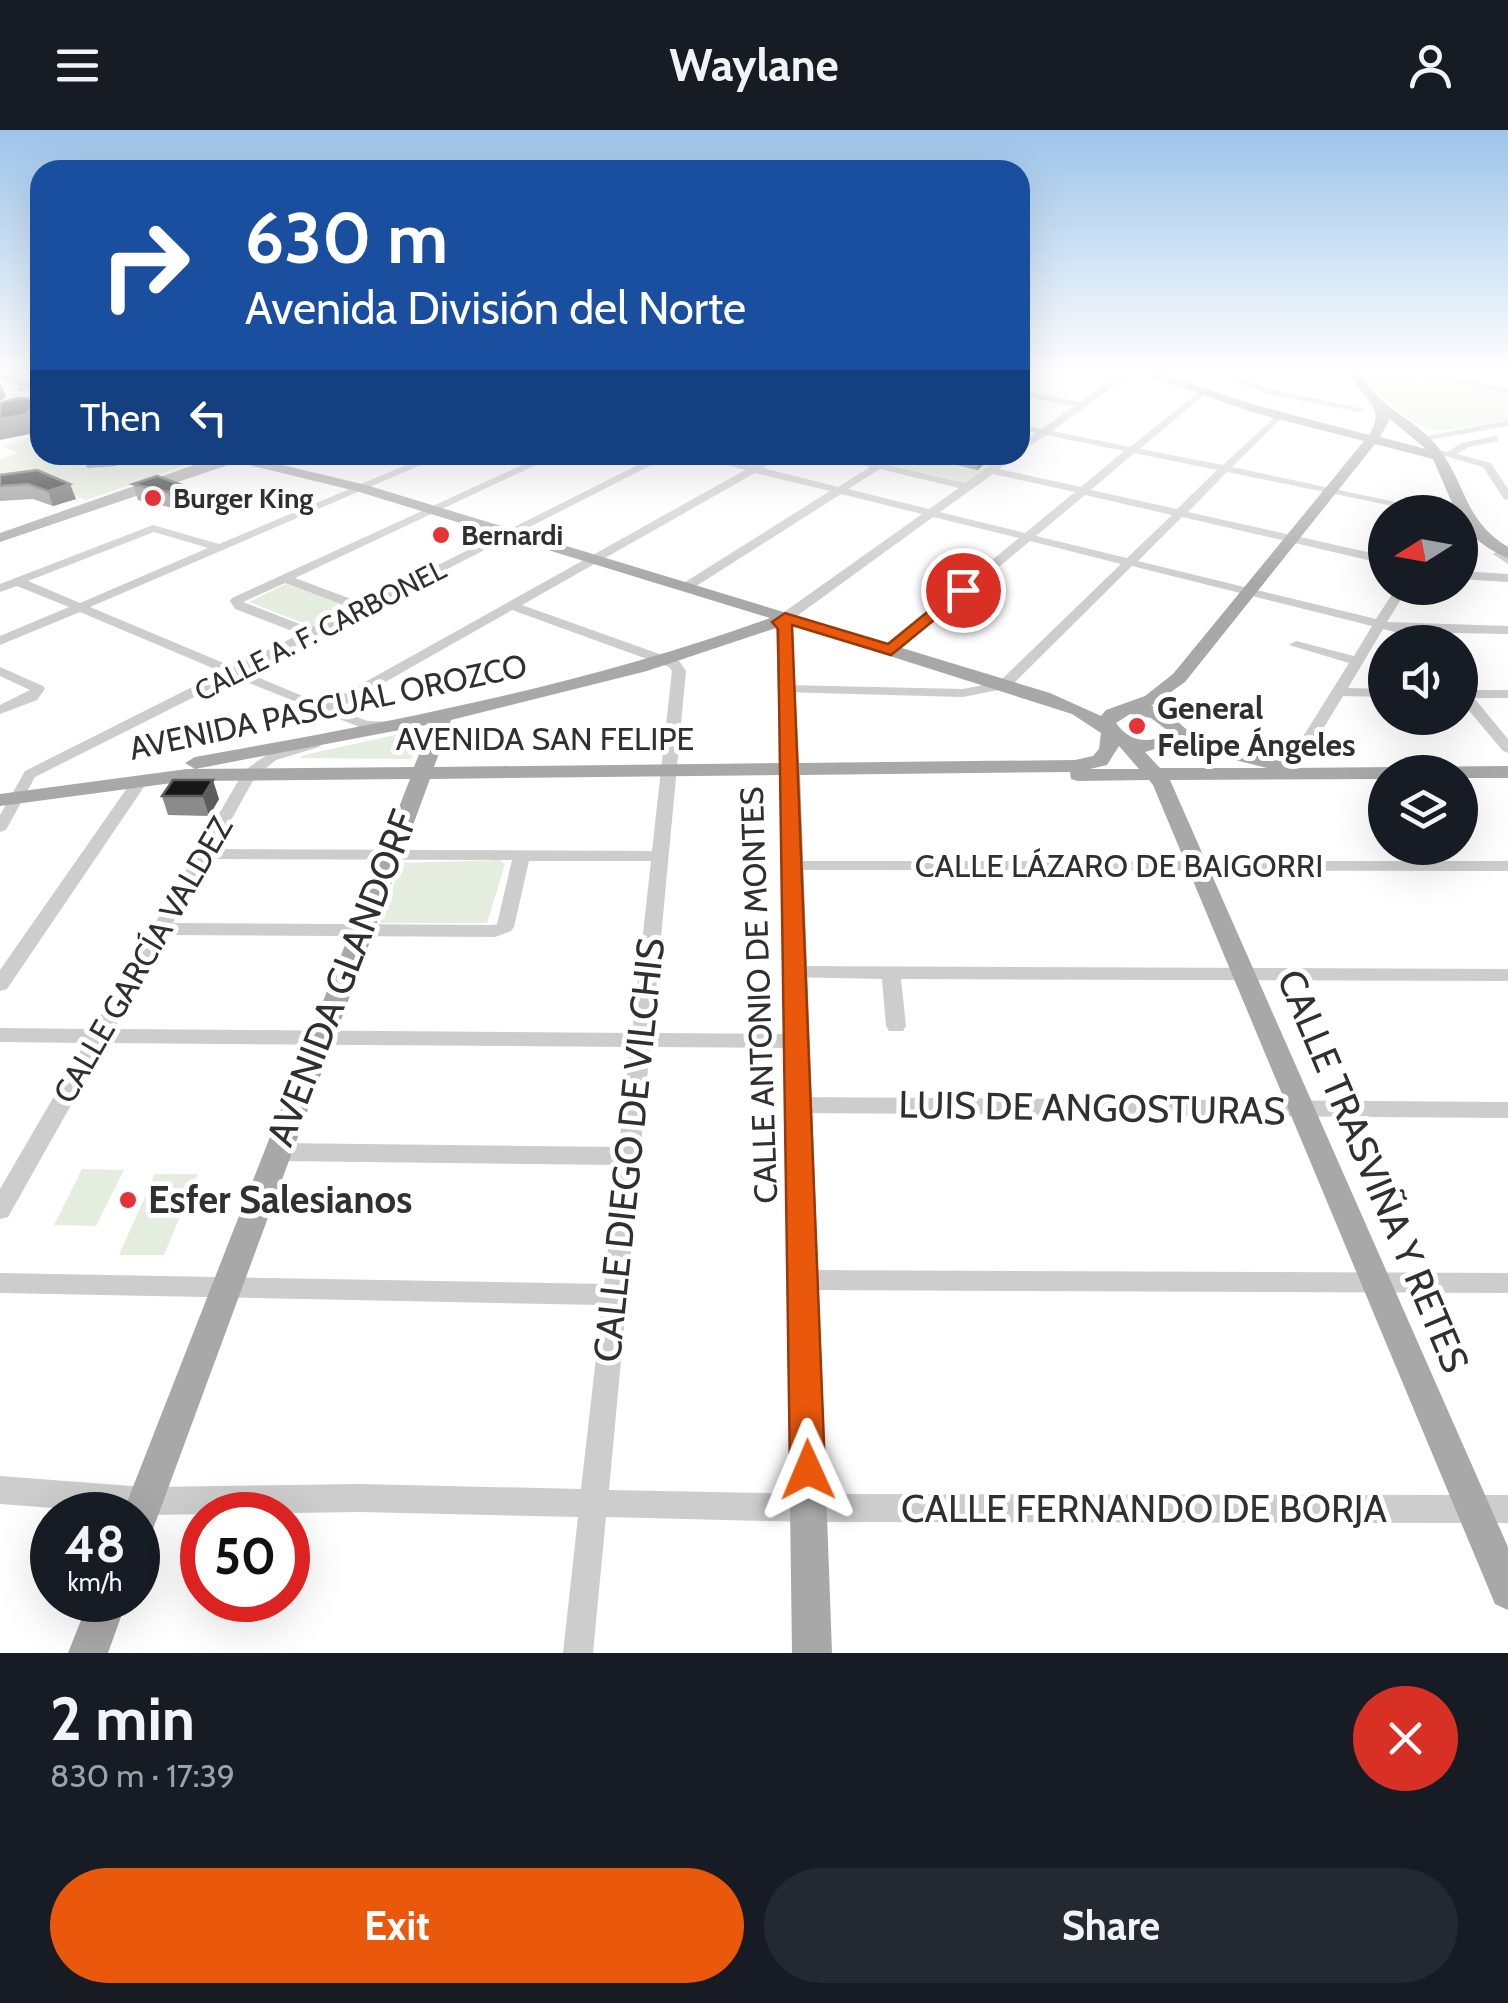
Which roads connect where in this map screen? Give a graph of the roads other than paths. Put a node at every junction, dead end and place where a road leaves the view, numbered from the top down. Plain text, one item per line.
1 (1093, 442) edge
2 (1142, 442) edge
3 (1253, 442) edge
4 (1367, 442) edge
5 (1391, 442) edge
6 (1424, 442) edge
7 (1458, 442) edge
8 (1475, 442) edge
9 (1132, 450) junction
10 (1433, 450) junction
11 (191, 465) edge
12 (194, 465) edge
13 (280, 465) edge
14 (285, 465) edge
15 (415, 465) edge
16 (530, 465) edge
17 (646, 465) edge
18 (750, 465) edge
19 (764, 465) edge
20 (874, 465) edge
21 (998, 465) edge
22 (878, 466) junction
23 (291, 468) junction
24 (991, 470) junction
25 (1225, 470) junction
26 (967, 487) junction
27 (361, 488) junction
28 (839, 490) junction
29 (1084, 490) junction
30 (1330, 492) junction
31 (1447, 495) edge
32 (1508, 496) edge
33 (1368, 499) edge
34 (433, 510) junction
35 (1181, 512) junction
36 (930, 513) junction
37 (0, 530) edge
38 (510, 534) junction
39 (1028, 537) junction
40 (1478, 537) edge
41 (0, 538) edge
42 (1294, 538) junction
43 (219, 548) junction
44 (1368, 556) edge
45 (1506, 556) edge
46 (594, 560) junction
47 (1131, 562) junction
48 (1478, 576) edge
49 (284, 578) junction
50 (1508, 578) edge
51 (17, 582) junction
52 (686, 587) junction
53 (0, 588) edge
54 (1250, 592) junction
55 (513, 606) junction
56 (79, 607) junction
57 (1390, 607) joint
58 (364, 608) junction
59 (783, 620) junction
60 (1381, 625) joint
61 (1405, 625) edge
62 (1478, 630) edge
63 (1508, 630) edge
64 (313, 634) junction
65 (0, 641) edge
66 (1296, 645) dead end
67 (1368, 645) edge
68 (891, 650) junction
69 (661, 659) junction
70 (1358, 661) junction
71 (0, 671) edge
72 (235, 673) junction
73 (1180, 678) junction
74 (1004, 685) junction
75 (785, 689) junction
76 (1339, 692) junction
77 (1368, 693) edge
78 (1478, 693) edge
79 (1508, 694) edge
80 (1044, 697) junction
81 (0, 710) edge
82 (1126, 710) junction
83 (330, 712) junction
84 (1478, 713) edge
85 (444, 716) junction
86 (414, 724) junction
87 (1170, 732) junction
88 (1115, 735) junction
89 (336, 740) junction
90 (314, 744) junction
91 (1508, 748) edge
92 (1292, 767) junction
93 (670, 768) junction
94 (421, 769) junction
95 (788, 769) junction
96 (950, 770) junction
97 (1358, 772) junction
98 (1508, 772) edge
99 (249, 774) junction
100 (1160, 777) junction
101 (140, 781) junction
102 (10, 799) edge
103 (0, 827) edge
104 (205, 854) junction
105 (389, 854) junction
106 (522, 856) junction
107 (660, 856) junction
108 (789, 866) junction
109 (1198, 866) junction
110 (1508, 866) edge
111 (162, 928) junction
112 (361, 931) junction
113 (792, 972) junction
114 (891, 972) junction
115 (1246, 975) junction
116 (1508, 975) edge
117 (0, 984) edge
118 (896, 1026) dead end
119 (0, 1035) edge
120 (99, 1036) junction
121 (319, 1039) junction
122 (640, 1041) junction
123 (794, 1041) junction
124 (795, 1105) junction
125 (1305, 1110) junction
126 (1508, 1110) edge
127 (277, 1152) junction
128 (628, 1156) junction
129 (0, 1210) edge
130 (802, 1280) junction
131 (1379, 1282) junction
132 (0, 1283) edge
133 (1508, 1283) edge
134 (225, 1290) junction
135 (614, 1295) junction
136 (0, 1490) edge
137 (149, 1492) edge
138 (30, 1495) edge
139 (593, 1502) junction
140 (808, 1508) junction
141 (1473, 1509) junction
142 (1508, 1509) edge
143 (160, 1511) edge
144 (1508, 1591) edge
145 (100, 1622) edge
146 (88, 1653) edge
147 (578, 1653) edge
148 (812, 1653) edge

1 - 9 street
2 - 9 street
3 - 25 street
4 - 30 main road, CALLE TRASVIÑA Y RETES
5 - 10 main road
6 - 10 main road
7 - 10 street
8 - 10 street
9 - 25 street
9 - 29 street
10 - 31 main road
10 - 32 street
10 - 45 main road
11 - 37 main road
12 - 41 main road
13 - 23 main road
14 - 23 main road
15 - 27 street
16 - 34 street
17 - 38 street, CALLE A. F. CARBONEL
18 - 46 street
19 - 28 street
20 - 22 street
21 - 24 street
22 - 26 street
22 - 28 street
23 - 27 main road
24 - 26 street
24 - 29 street
25 - 30 street
25 - 35 street
26 - 36 street
27 - 34 main road
27 - 43 street
28 - 36 street
28 - 52 street
29 - 35 street
29 - 39 street
30 - 33 street
30 - 42 main road, CALLE TRASVIÑA Y RETES
34 - 38 main road
34 - 49 street
35 - 42 street
35 - 47 street
36 - 39 street
36 - 59 street
38 - 46 main road
38 - 58 street, CALLE A. F. CARBONEL
39 - 47 street
39 - 68 street
40 - 45 main road
42 - 44 street
42 - 54 main road, CALLE TRASVIÑA Y RETES
43 - 51 street
43 - 56 street
46 - 52 main road
46 - 55 street
47 - 54 street
47 - 74 street
48 - 50 street
49 - 58 street
49 - 64 street
51 - 53 street
51 - 56 street
52 - 59 main road
54 - 60 street
54 - 73 main road, CALLE TRASVIÑA Y RETES
55 - 69 street
55 - 83 street
56 - 65 street
56 - 72 street
57 - 60 street
57 - 61 street
58 - 64 street, CALLE A. F. CARBONEL
59 - 68 main road
59 - 69 main road, AVENIDA PASCUAL OROZCO
59 - 75 main road, CALLE ANTONIO DE MONTES
62 - 63 street
64 - 72 street, CALLE A. F. CARBONEL
66 - 70 street
67 - 70 street
68 - 74 main road
69 - 85 main road, AVENIDA PASCUAL OROZCO
69 - 93 street, CALLE DIEGO DE VILCHIS
70 - 76 street
71 - 81 street
72 - 83 street
72 - 102 street, CALLE A. F. CARBONEL
73 - 82 main road, CALLE TRASVIÑA Y RETES
73 - 87 main road, CALLE TRASVIÑA Y RETES
74 - 75 street
74 - 80 main road
75 - 95 main road, CALLE ANTONIO DE MONTES
76 - 77 street
76 - 92 street
78 - 79 street
80 - 82 main road
80 - 88 main road
82 - 87 main road
82 - 88 main road
83 - 86 street
83 - 89 street
84 - 91 street
85 - 86 main road, AVENIDA PASCUAL OROZCO
85 - 94 main road, AVENIDA GLANDORF
86 - 89 main road, AVENIDA PASCUAL OROZCO
87 - 88 main road
87 - 92 main road, AVENIDA SAN FELIPE
87 - 100 main road, CALLE TRASVIÑA Y RETES
88 - 96 main road, AVENIDA SAN FELIPE
88 - 100 main road, CALLE TRASVIÑA Y RETES
89 - 90 main road, AVENIDA PASCUAL OROZCO
90 - 99 street
90 - 101 main road, AVENIDA PASCUAL OROZCO
92 - 97 main road, AVENIDA SAN FELIPE
93 - 94 main road, AVENIDA SAN FELIPE
93 - 95 main road, AVENIDA SAN FELIPE
93 - 107 street, CALLE DIEGO DE VILCHIS
94 - 99 main road, AVENIDA SAN FELIPE
94 - 105 main road, AVENIDA GLANDORF
95 - 96 main road, AVENIDA SAN FELIPE
95 - 108 main road, CALLE ANTONIO DE MONTES
96 - 100 main road, AVENIDA SAN FELIPE
97 - 98 main road, AVENIDA SAN FELIPE
97 - 100 main road, AVENIDA SAN FELIPE
99 - 101 main road, AVENIDA SAN FELIPE
99 - 104 street, CALLE GARCÍA VALDEZ
100 - 109 main road, CALLE TRASVIÑA Y RETES
101 - 102 main road, AVENIDA PASCUAL OROZCO
101 - 117 street
102 - 103 street, CALLE A. F. CARBONEL
104 - 105 street
104 - 111 street, CALLE GARCÍA VALDEZ
105 - 106 street
105 - 112 main road, AVENIDA GLANDORF
106 - 107 street
106 - 112 street
107 - 122 street, CALLE DIEGO DE VILCHIS
108 - 109 street, CALLE LÁZARO DE BAIGORRI
108 - 113 main road, CALLE ANTONIO DE MONTES
109 - 110 street, CALLE LÁZARO DE BAIGORRI
109 - 115 main road, CALLE TRASVIÑA Y RETES
111 - 112 street
111 - 120 street, CALLE GARCÍA VALDEZ
112 - 121 main road, AVENIDA GLANDORF
113 - 114 street
113 - 123 main road, CALLE ANTONIO DE MONTES
114 - 115 street
114 - 118 street
115 - 116 street
115 - 125 main road, CALLE TRASVIÑA Y RETES
119 - 120 street
120 - 121 street
120 - 129 street, CALLE GARCÍA VALDEZ
121 - 122 street
121 - 127 main road, AVENIDA GLANDORF
122 - 123 street
122 - 128 street, CALLE DIEGO DE VILCHIS
123 - 124 main road, CALLE ANTONIO DE MONTES
124 - 125 street, LUIS DE ANGOSTURAS
124 - 130 main road, CALLE ANTONIO DE MONTES
125 - 126 street, LUIS DE ANGOSTURAS
125 - 131 main road, CALLE TRASVIÑA Y RETES
127 - 128 street
127 - 134 main road, AVENIDA GLANDORF
128 - 135 street, CALLE DIEGO DE VILCHIS
130 - 131 street
130 - 140 main road, CALLE ANTONIO DE MONTES
131 - 133 street
131 - 141 main road, CALLE TRASVIÑA Y RETES
132 - 134 street
134 - 135 street
134 - 137 main road, AVENIDA GLANDORF
135 - 139 street, CALLE DIEGO DE VILCHIS
136 - 138 street, CALLE FERNANDO DE BORJA
139 - 140 street, CALLE FERNANDO DE BORJA
139 - 143 street, CALLE FERNANDO DE BORJA
139 - 147 street, CALLE DIEGO DE VILCHIS
140 - 141 street, CALLE FERNANDO DE BORJA
140 - 148 main road, CALLE ANTONIO DE MONTES
141 - 142 street, CALLE FERNANDO DE BORJA
141 - 144 main road, CALLE TRASVIÑA Y RETES
145 - 146 main road

